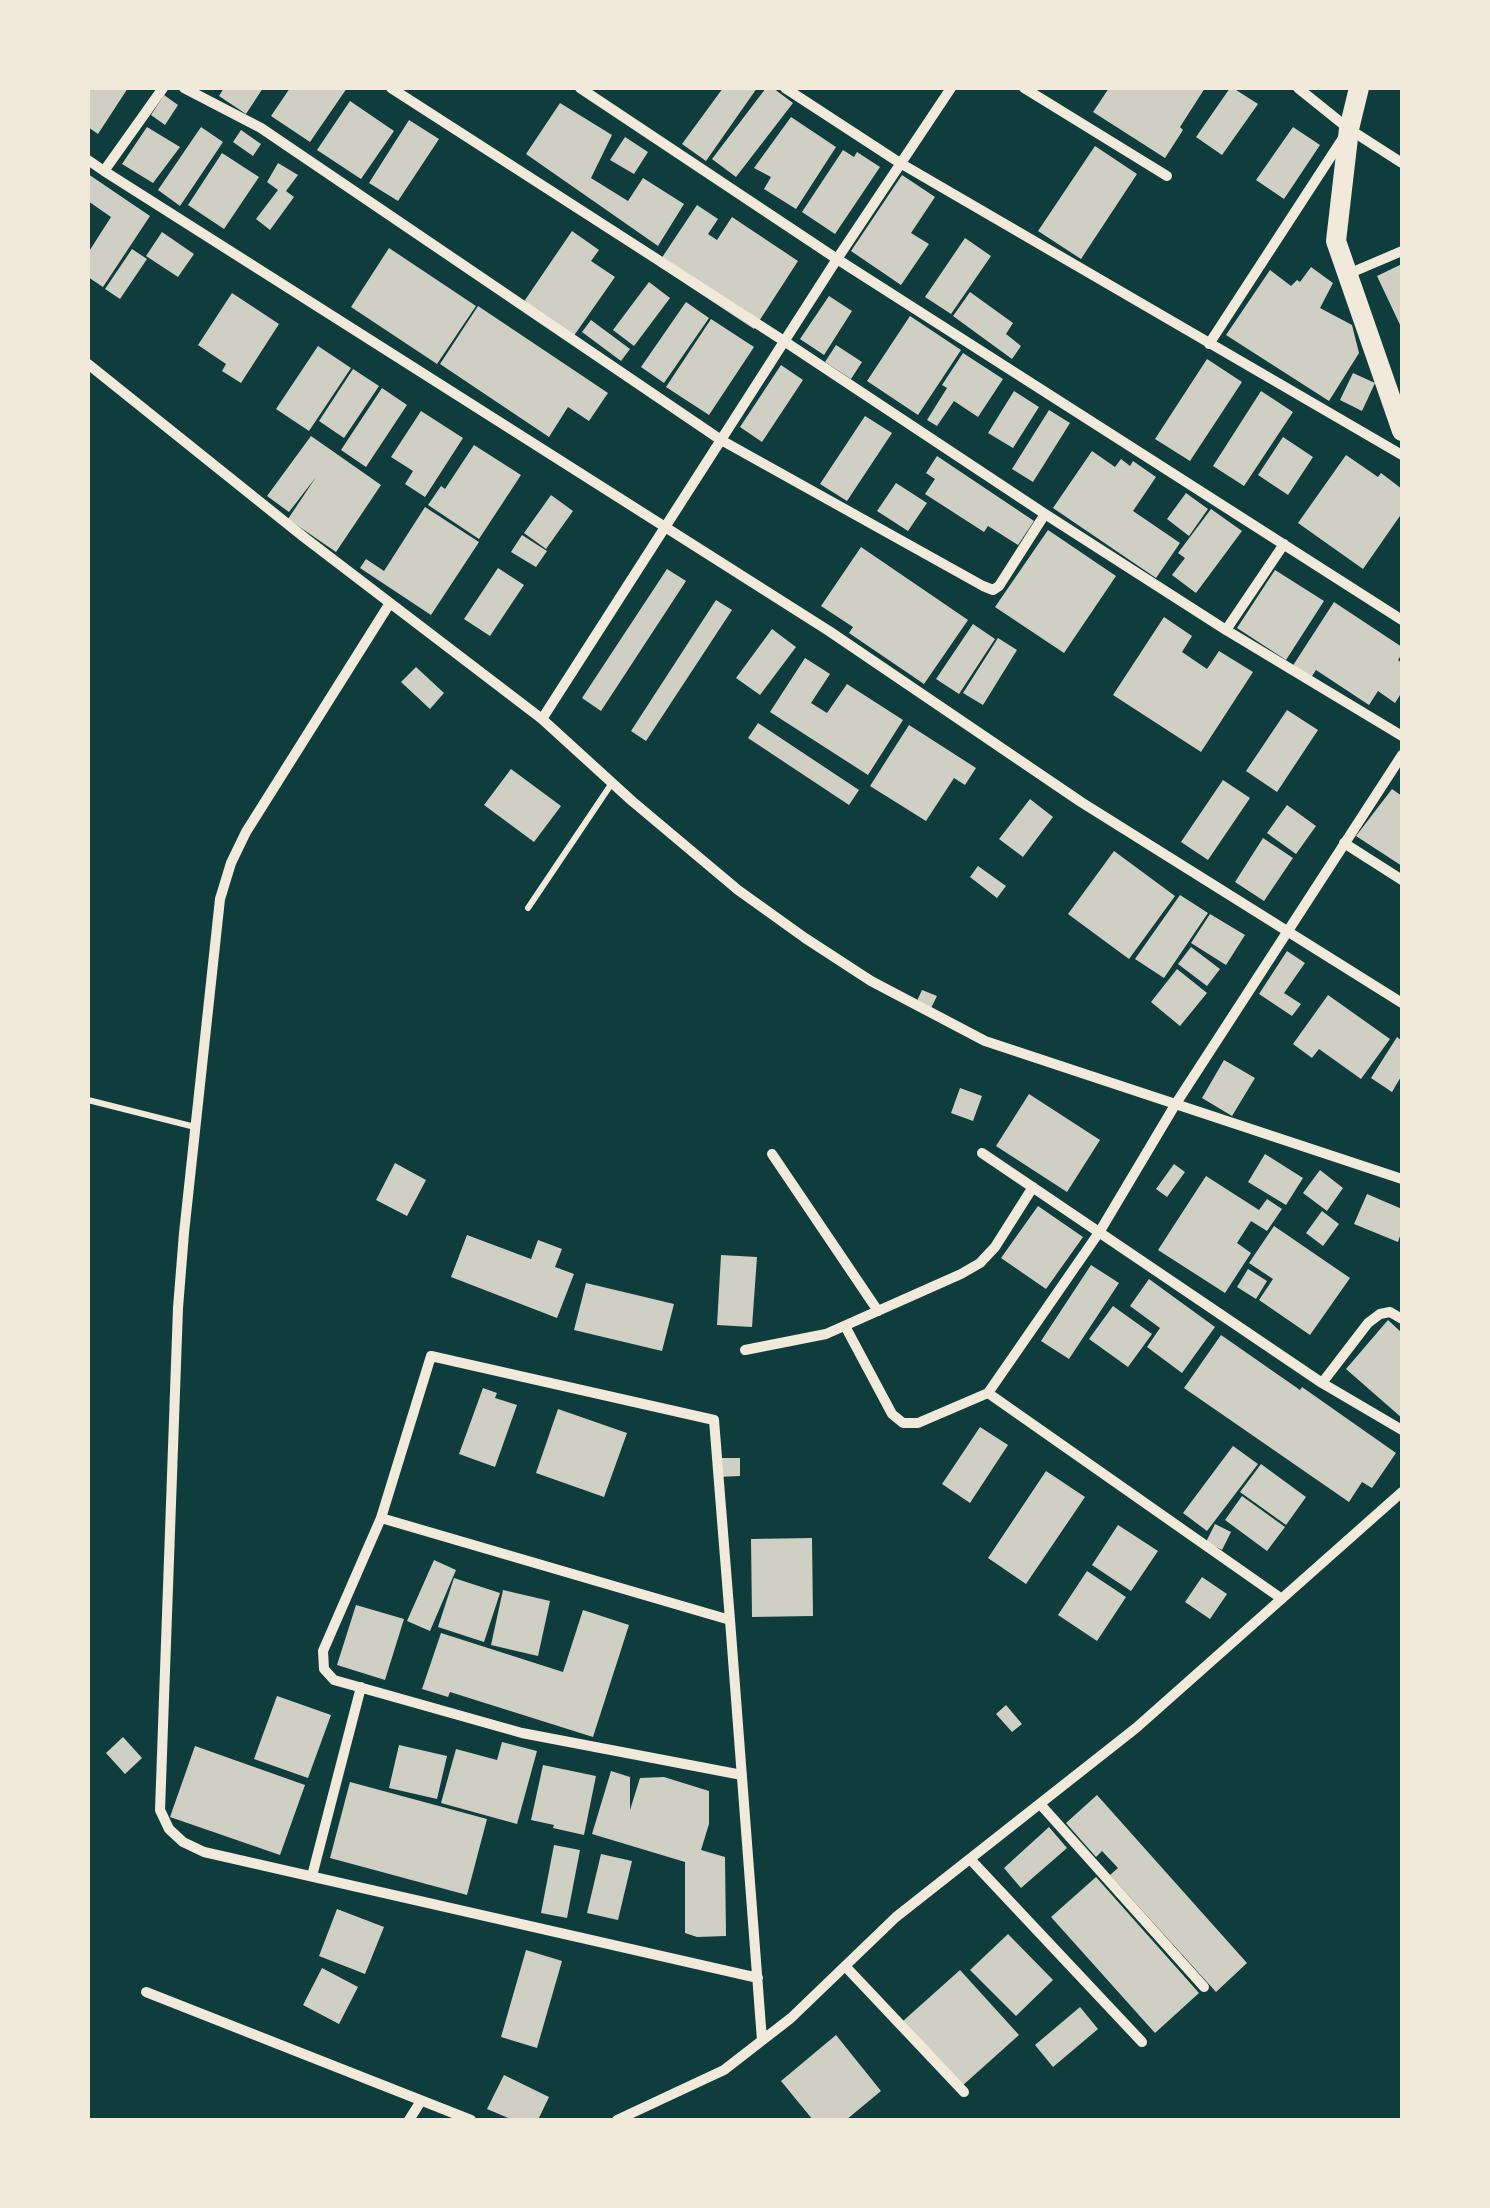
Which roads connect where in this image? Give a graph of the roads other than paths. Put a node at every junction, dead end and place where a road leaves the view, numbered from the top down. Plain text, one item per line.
1 (163, 88) edge
2 (184, 88) edge
3 (391, 88) edge
4 (580, 88) edge
5 (784, 88) edge
6 (950, 88) edge
7 (1024, 88) edge
8 (1298, 88) edge
9 (1358, 88) edge
10 (1349, 129) junction
11 (88, 160) edge
12 (900, 163) junction
13 (1402, 163) edge
14 (104, 171) junction
15 (1167, 176) dead end
16 (1402, 251) edge
17 (838, 258) junction
18 (1347, 274) junction
19 (784, 341) junction
20 (1209, 344) junction
21 (88, 364) edge
22 (1402, 431) edge
23 (722, 440) junction
24 (1402, 455) edge
25 (1045, 514) junction
26 (666, 527) junction
27 (1284, 544) junction
28 (390, 603) junction
29 (1402, 620) edge
30 (1226, 630) junction
31 (542, 719) junction
32 (1402, 736) edge
33 (1402, 755) edge
34 (612, 783) junction
35 (1344, 843) junction
36 (1402, 880) edge
37 (528, 908) dead end
38 (1287, 931) junction
39 (1402, 1004) edge
40 (88, 1100) edge
41 (1175, 1105) junction
42 (196, 1127) junction
43 (982, 1153) dead end
44 (772, 1154) dead end
45 (1402, 1179) edge
46 (1034, 1187) junction
47 (1100, 1231) junction
48 (878, 1312) junction
49 (1402, 1319) edge
50 (845, 1326) junction
51 (745, 1350) dead end
52 (1322, 1384) junction
53 (988, 1394) junction
54 (1402, 1430) edge
55 (1402, 1492) edge
56 (381, 1518) junction
57 (1282, 1599) junction
58 (730, 1620) junction
59 (360, 1688) junction
60 (742, 1775) junction
61 (1040, 1804) junction
62 (970, 1859) junction
63 (312, 1876) junction
64 (845, 1966) junction
65 (758, 1978) junction
66 (1204, 1988) dead end
67 (146, 1992) dead end
68 (762, 2040) junction
69 (1142, 2042) dead end
70 (964, 2092) dead end
71 (421, 2101) junction
72 (409, 2120) edge
73 (471, 2120) edge
74 (616, 2120) edge

1 - 14 street
2 - 23 street
3 - 19 street
4 - 17 street
5 - 12 street
6 - 12 street
7 - 15 street
8 - 10 street
9 - 10 main road
10 - 13 street
10 - 18 main road
10 - 20 street
11 - 14 street
12 - 17 street
12 - 20 street
14 - 26 street
16 - 18 street
17 - 19 street
17 - 27 street
18 - 22 main road
19 - 23 street
19 - 25 street
20 - 24 street
21 - 28 street
23 - 25 street
23 - 26 street
25 - 30 street
26 - 31 street
26 - 38 street
27 - 29 street
27 - 30 street
28 - 31 street
28 - 42 street
30 - 32 street
31 - 34 street
33 - 35 street
34 - 37 lane
34 - 41 street
35 - 36 street
35 - 38 street
38 - 39 street
38 - 41 street
40 - 42 lane
41 - 45 street
41 - 47 street
42 - 63 street
43 - 46 street
44 - 48 street
46 - 47 street
46 - 48 street
47 - 52 street
47 - 53 street
48 - 50 street
49 - 52 street
50 - 51 street
50 - 53 street
52 - 54 street
53 - 57 street
55 - 57 street
56 - 58 street
56 - 58 street
56 - 59 street
57 - 61 street
58 - 60 street
59 - 60 street
59 - 63 street
60 - 65 street
61 - 62 street
61 - 66 street
62 - 64 street
62 - 69 street
63 - 65 street
64 - 68 street
64 - 70 street
65 - 68 street
67 - 71 street
68 - 74 street
71 - 72 street
71 - 73 street

